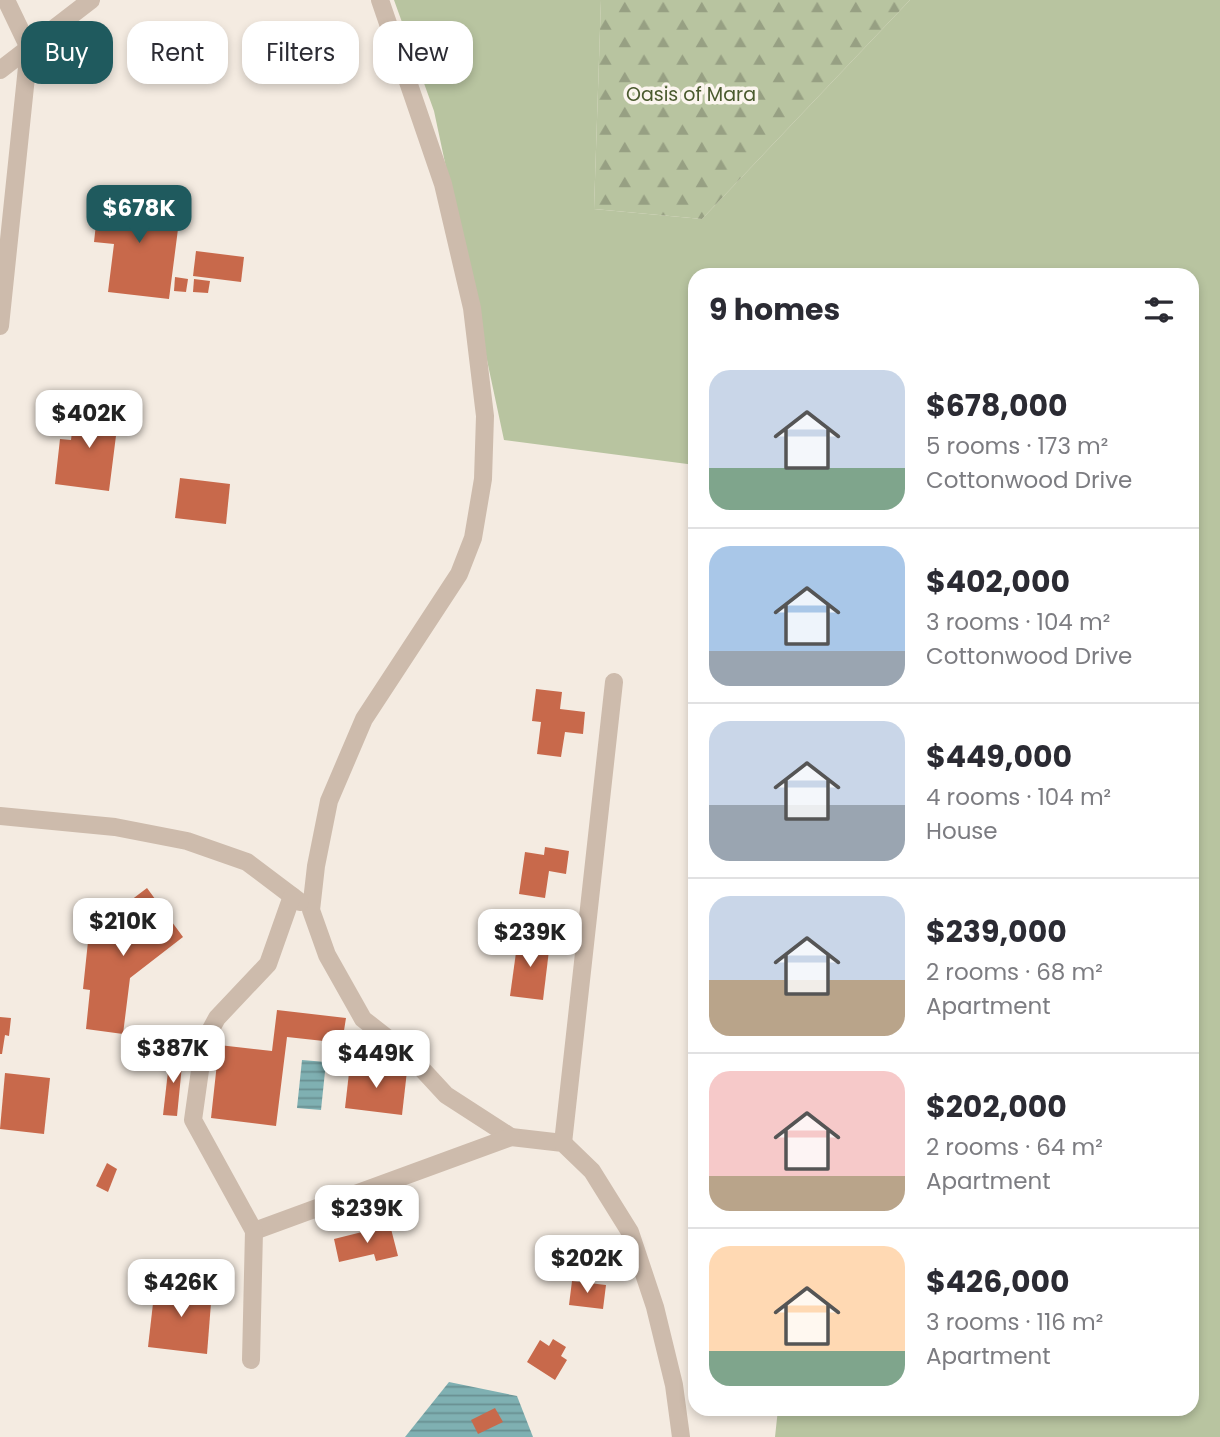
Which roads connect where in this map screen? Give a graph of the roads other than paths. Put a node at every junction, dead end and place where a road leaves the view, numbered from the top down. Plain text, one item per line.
1 (6, 0) edge
2 (91, 0) edge
3 (380, 0) edge
4 (64, 21) edge
5 (21, 31) edge
6 (21, 54) edge
7 (0, 70) edge
8 (25, 84) edge
9 (0, 326) edge
10 (614, 681) dead end
11 (0, 816) edge
12 (292, 896) junction
13 (311, 910) junction
14 (511, 1137) junction
15 (563, 1143) junction
16 (254, 1231) junction
17 (251, 1360) dead end
18 (681, 1437) edge

1 - 5 street
2 - 4 street
3 - 13 street
6 - 7 street
8 - 9 street
10 - 15 street
11 - 12 street
12 - 13 street
12 - 16 street
13 - 14 street
14 - 15 street
14 - 16 street
15 - 18 street
16 - 17 street

